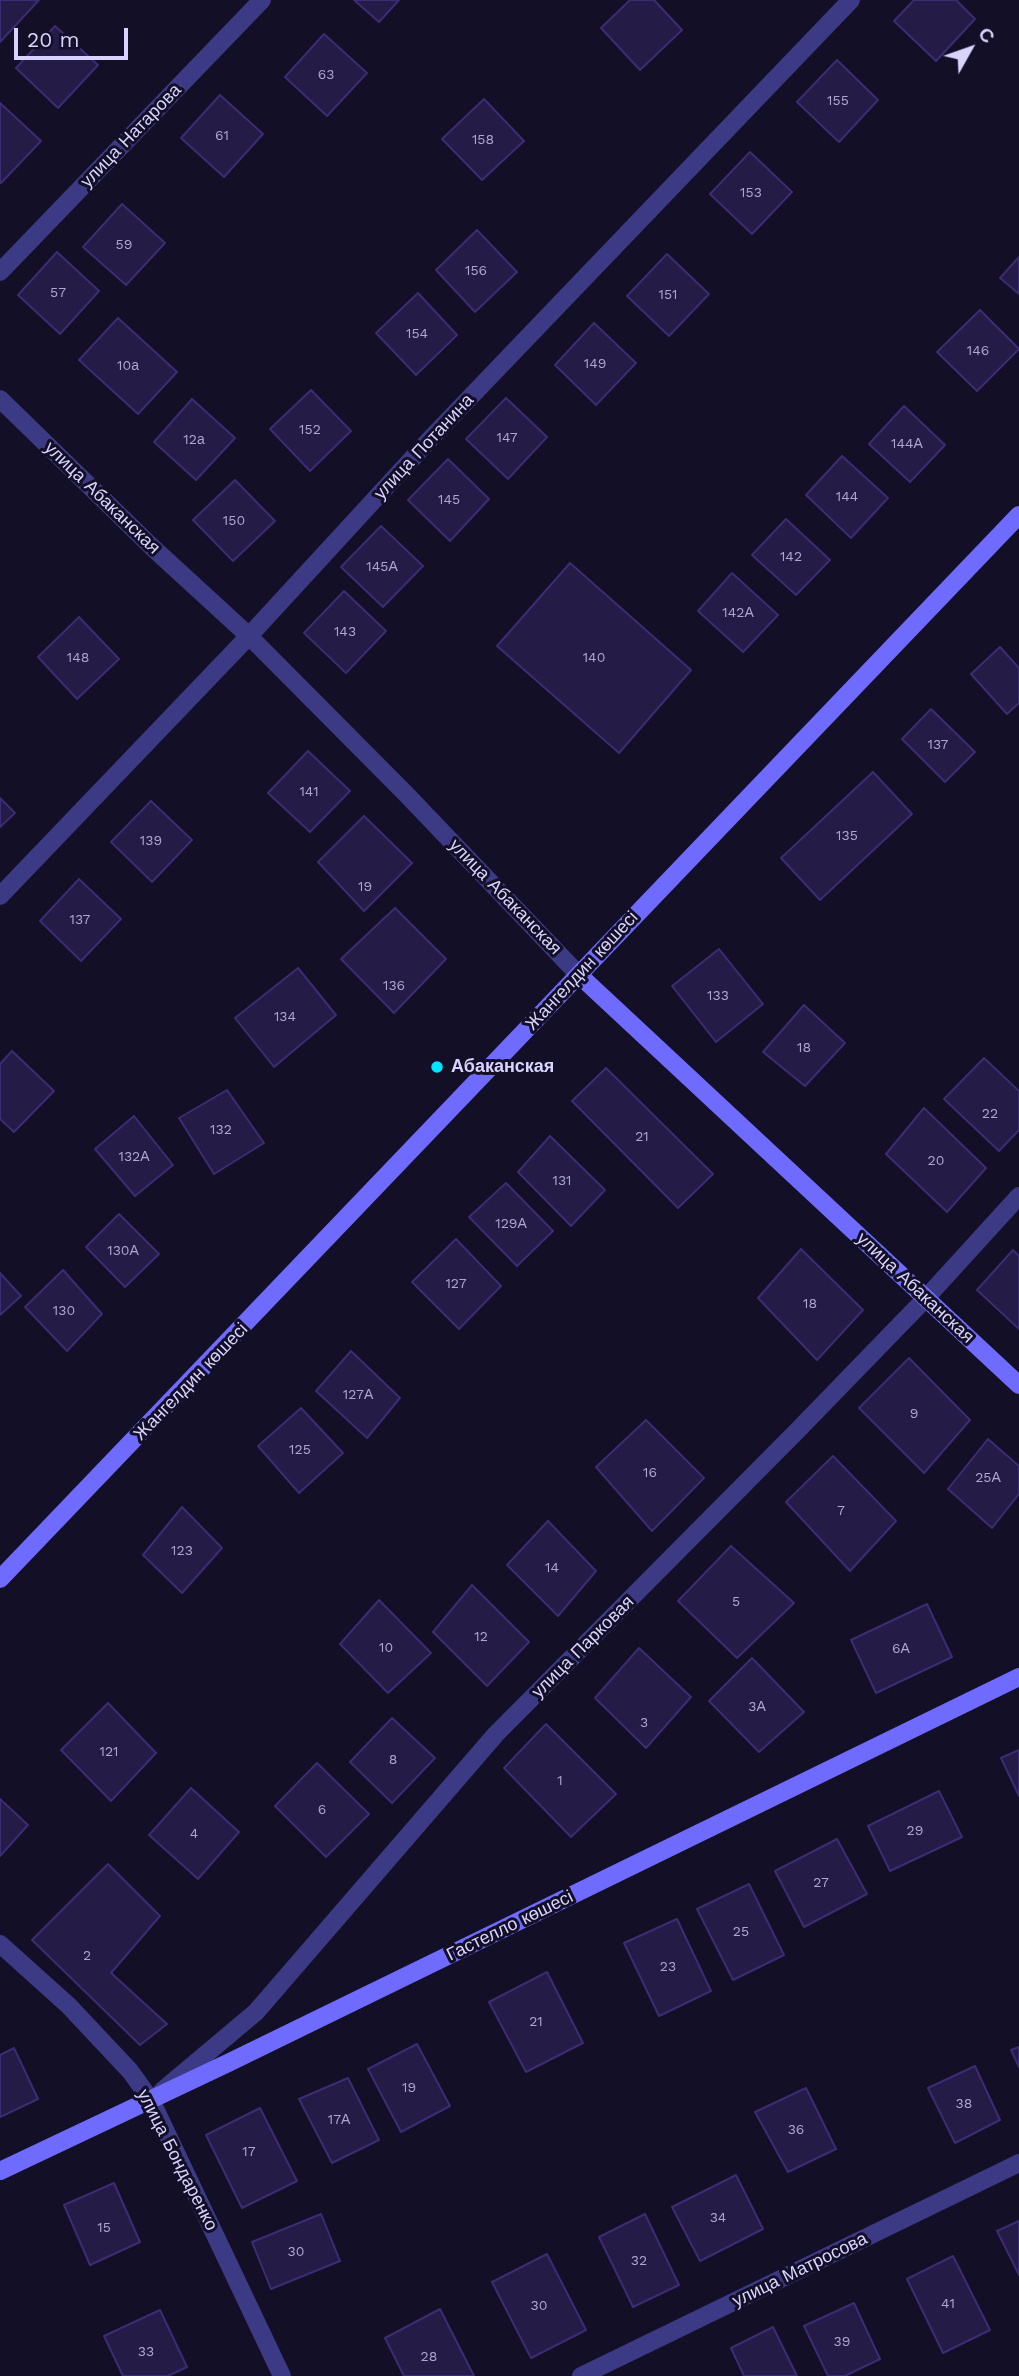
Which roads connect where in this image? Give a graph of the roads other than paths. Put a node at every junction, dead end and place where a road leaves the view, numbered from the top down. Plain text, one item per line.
1 (262, 0) edge
2 (850, 0) edge
3 (0, 272) edge
4 (0, 399) edge
5 (1019, 516) edge
6 (249, 636) junction
7 (0, 896) edge
8 (579, 975) junction
9 (1019, 1196) edge
10 (926, 1298) junction
11 (1019, 1385) edge
12 (0, 1579) edge
13 (1019, 1677) edge
14 (0, 1944) edge
15 (151, 2100) junction
16 (1019, 2163) edge
17 (0, 2171) edge
18 (282, 2376) edge
19 (581, 2376) edge

1 - 3 street, улица Натарова
2 - 6 street, улица Потанина
4 - 6 street, улица Абаканская
5 - 8 street, Жангелдин көшесі
6 - 7 street, улица Потанина
6 - 8 street, улица Абаканская
8 - 10 street, улица Абаканская
8 - 12 street, Жангелдин көшесі
9 - 10 street, улица Парковая
10 - 11 street, улица Абаканская
10 - 15 street, улица Парковая
13 - 15 street, Гастелло көшесі
14 - 15 street, улица Бондаренко
15 - 17 street, Гастелло көшесі
15 - 18 street, улица Бондаренко
16 - 19 street, улица Матросова

